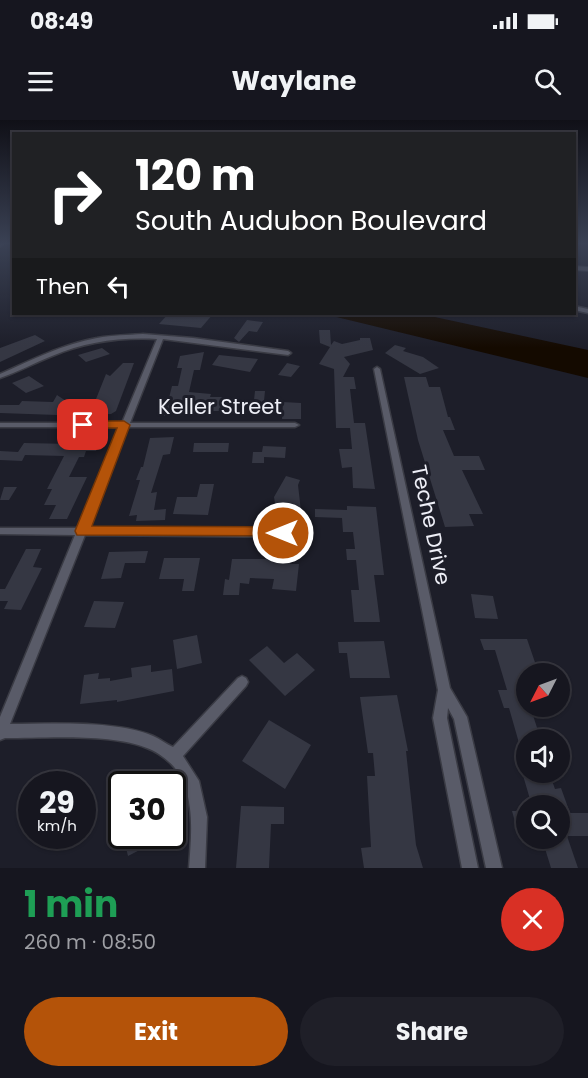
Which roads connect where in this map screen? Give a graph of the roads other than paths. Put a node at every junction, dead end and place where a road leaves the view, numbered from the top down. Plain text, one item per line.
1 (160, 338) junction
2 (288, 353) dead end
3 (377, 369) dead end
4 (0, 376) edge
5 (0, 424) edge
6 (124, 425) junction
7 (295, 425) dead end
8 (0, 531) edge
9 (82, 531) junction
10 (305, 533) dead end
11 (242, 682) dead end
12 (444, 690) junction
13 (1, 732) edge
14 (175, 755) junction
15 (197, 868) edge
16 (470, 868) edge
17 (494, 868) edge

1 - 2 street
1 - 4 street
1 - 6 street
3 - 12 street, Teche Drive
5 - 6 street, Keller Street
6 - 7 street, Keller Street
6 - 9 street
8 - 9 street
9 - 10 street
9 - 13 street
11 - 14 street
12 - 16 street, Teche Drive
12 - 17 street, Teche Drive
13 - 14 street
14 - 15 street

